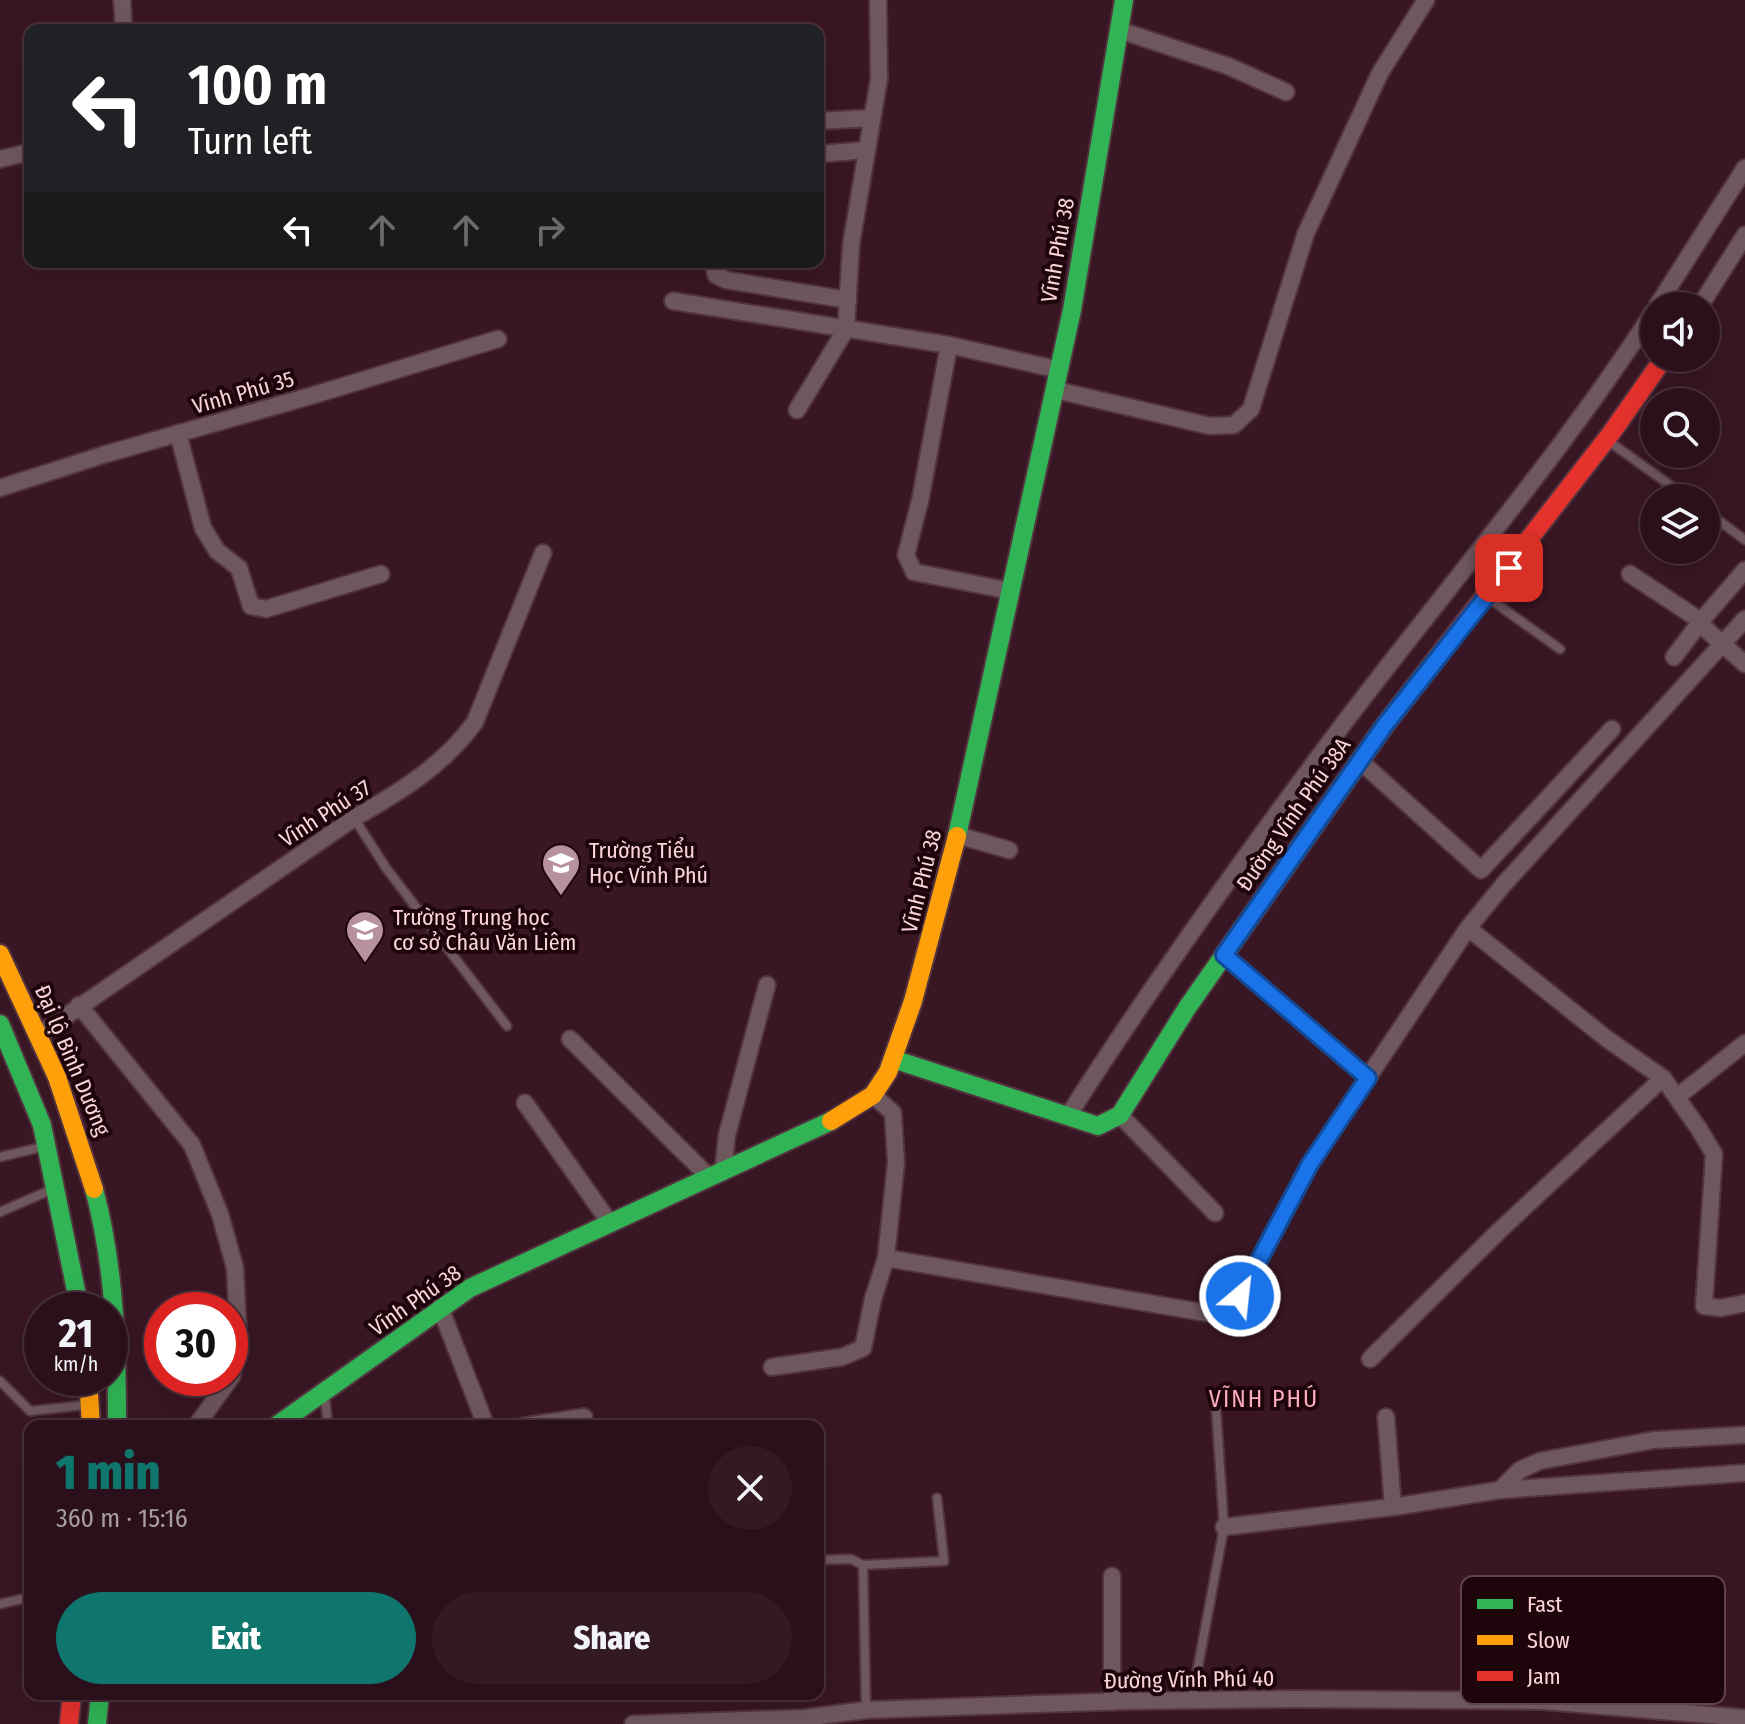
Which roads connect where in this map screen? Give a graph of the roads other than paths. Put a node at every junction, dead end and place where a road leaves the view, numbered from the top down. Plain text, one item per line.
1 (122, 0) edge
2 (878, 0) edge
3 (1124, 0) edge
4 (1426, 0) edge
5 (124, 24) edge
6 (1119, 30) junction
7 (1286, 92) dead end
8 (872, 118) junction
9 (824, 121) edge
10 (867, 150) junction
11 (24, 153) edge
12 (824, 154) edge
13 (0, 159) edge
14 (1745, 168) edge
15 (1745, 235) edge
16 (714, 268) edge
17 (1666, 292) edge
18 (1709, 292) edge
19 (848, 300) junction
20 (673, 301) dead end
21 (846, 329) junction
22 (1640, 331) edge
23 (498, 339) dead end
24 (949, 345) junction
25 (1060, 370) junction
26 (1654, 372) edge
27 (1056, 390) junction
28 (797, 410) dead end
29 (178, 433) junction
30 (1607, 439) junction
31 (1669, 484) edge
32 (0, 488) edge
33 (1720, 521) edge
34 (1745, 540) edge
35 (543, 553) dead end
36 (1745, 570) edge
37 (381, 574) dead end
38 (1630, 574) dead end
39 (1011, 591) junction
40 (1486, 597) junction
41 (1745, 619) edge
42 (1701, 624) junction
43 (1721, 642) junction
44 (1560, 649) dead end
45 (1674, 657) dead end
46 (1745, 664) edge
47 (1612, 729) dead end
48 (1360, 761) junction
49 (354, 818) junction
50 (957, 835) junction
51 (1009, 850) dead end
52 (1468, 928) junction
53 (0, 954) edge
54 (1224, 955) junction
55 (767, 985) dead end
56 (79, 1005) junction
57 (0, 1024) edge
58 (507, 1026) dead end
59 (40, 1034) junction
60 (570, 1039) dead end
61 (1745, 1043) edge
62 (13, 1052) junction
63 (893, 1059) junction
64 (1368, 1078) junction
65 (1663, 1078) junction
66 (873, 1095) junction
67 (1677, 1097) junction
68 (525, 1103) dead end
69 (72, 1109) junction
70 (1120, 1115) junction
71 (1068, 1116) junction
72 (42, 1125) junction
73 (46, 1146) junction
74 (0, 1157) edge
75 (716, 1175) junction
76 (56, 1187) junction
77 (0, 1212) edge
78 (1215, 1213) dead end
79 (610, 1223) junction
80 (886, 1258) junction
81 (76, 1292) edge
82 (1745, 1303) edge
83 (440, 1307) junction
84 (1370, 1359) dead end
85 (772, 1367) dead end
86 (0, 1381) edge
87 (324, 1392) junction
88 (1215, 1393) dead end
89 (89, 1396) edge
90 (90, 1405) junction
91 (584, 1417) dead end
92 (1386, 1417) dead end
93 (91, 1420) edge
94 (117, 1420) edge
95 (200, 1420) edge
96 (284, 1420) edge
97 (327, 1420) edge
98 (484, 1420) edge
99 (564, 1420) edge
100 (1745, 1435) edge
101 (1745, 1473) edge
102 (1500, 1490) junction
103 (937, 1498) dead end
104 (1393, 1507) junction
105 (1224, 1527) junction
106 (824, 1560) edge
107 (863, 1565) junction
108 (1112, 1576) dead end
109 (24, 1598) edge
110 (0, 1604) edge
111 (71, 1700) edge
112 (99, 1700) edge
113 (1192, 1700) junction
114 (1461, 1701) edge
115 (1112, 1702) junction
116 (1579, 1704) edge
117 (866, 1710) junction
118 (1745, 1718) edge
119 (69, 1724) edge
120 (97, 1724) edge
121 (633, 1724) edge

1 - 5 street
2 - 8 street
3 - 6 main road, Vĩnh Phú 38
4 - 27 street
6 - 7 street
6 - 25 main road, Vĩnh Phú 38
8 - 9 street
8 - 10 street
10 - 12 street
10 - 19 street
11 - 13 street
14 - 17 street
15 - 18 street
16 - 19 street
19 - 21 street
20 - 21 street
21 - 24 street
21 - 28 street
22 - 71 street
23 - 29 street, Vĩnh Phú 35
24 - 25 street
24 - 39 street
25 - 27 main road, Vĩnh Phú 38
26 - 30 main road, Đường Vĩnh Phú 38A
27 - 39 main road, Vĩnh Phú 38
29 - 32 street, Vĩnh Phú 35
29 - 37 street
30 - 31 lane
30 - 40 main road, Đường Vĩnh Phú 38A
33 - 34 lane
35 - 49 street, Vĩnh Phú 37
36 - 42 street
38 - 42 street
39 - 50 main road, Vĩnh Phú 38
40 - 44 lane
40 - 48 main road, Đường Vĩnh Phú 38A
41 - 43 street
42 - 43 street
42 - 45 street
43 - 46 street
43 - 52 street
47 - 48 street
48 - 54 main road, Đường Vĩnh Phú 38A
49 - 56 street, Vĩnh Phú 37
49 - 58 lane
50 - 51 street
50 - 63 main road, Vĩnh Phú 38
52 - 64 street
52 - 65 street
53 - 59 main road, Đại lộ Bình Dương
54 - 64 street
54 - 70 main road, Đường Vĩnh Phú 38A
55 - 75 street
56 - 59 street, Vĩnh Phú 37
56 - 95 street
57 - 62 main road
59 - 62 main road
59 - 69 main road, Đại lộ Bình Dương
60 - 75 street
61 - 67 street
62 - 72 main road
63 - 66 main road, Vĩnh Phú 38
63 - 71 main road
64 - 80 street
65 - 67 street
65 - 84 street
66 - 75 main road, Vĩnh Phú 38
66 - 80 street
67 - 82 street
68 - 79 street
69 - 72 main road
69 - 94 main road, Đại lộ Bình Dương
70 - 71 main road
70 - 78 street
72 - 73 main road
73 - 74 lane
73 - 76 main road
75 - 79 main road, Vĩnh Phú 38
76 - 77 lane
76 - 81 main road
79 - 83 main road, Vĩnh Phú 38
80 - 85 street
83 - 87 main road, Vĩnh Phú 38
83 - 98 street
86 - 90 lane
87 - 96 main road, Vĩnh Phú 38
87 - 97 lane
88 - 105 lane
89 - 90 main road
90 - 93 main road
91 - 99 street
92 - 104 street
100 - 102 street
101 - 102 street
102 - 104 street
103 - 107 lane
104 - 105 street
105 - 113 lane
106 - 107 lane
107 - 117 lane
108 - 115 street
109 - 110 lane
111 - 119 main road
112 - 120 main road
113 - 114 street, Đường Vĩnh Phú 40
113 - 115 street, Đường Vĩnh Phú 40
115 - 117 street, Đường Vĩnh Phú 40
116 - 118 street, Đường Vĩnh Phú 40
117 - 121 street, Đường Vĩnh Phú 40

